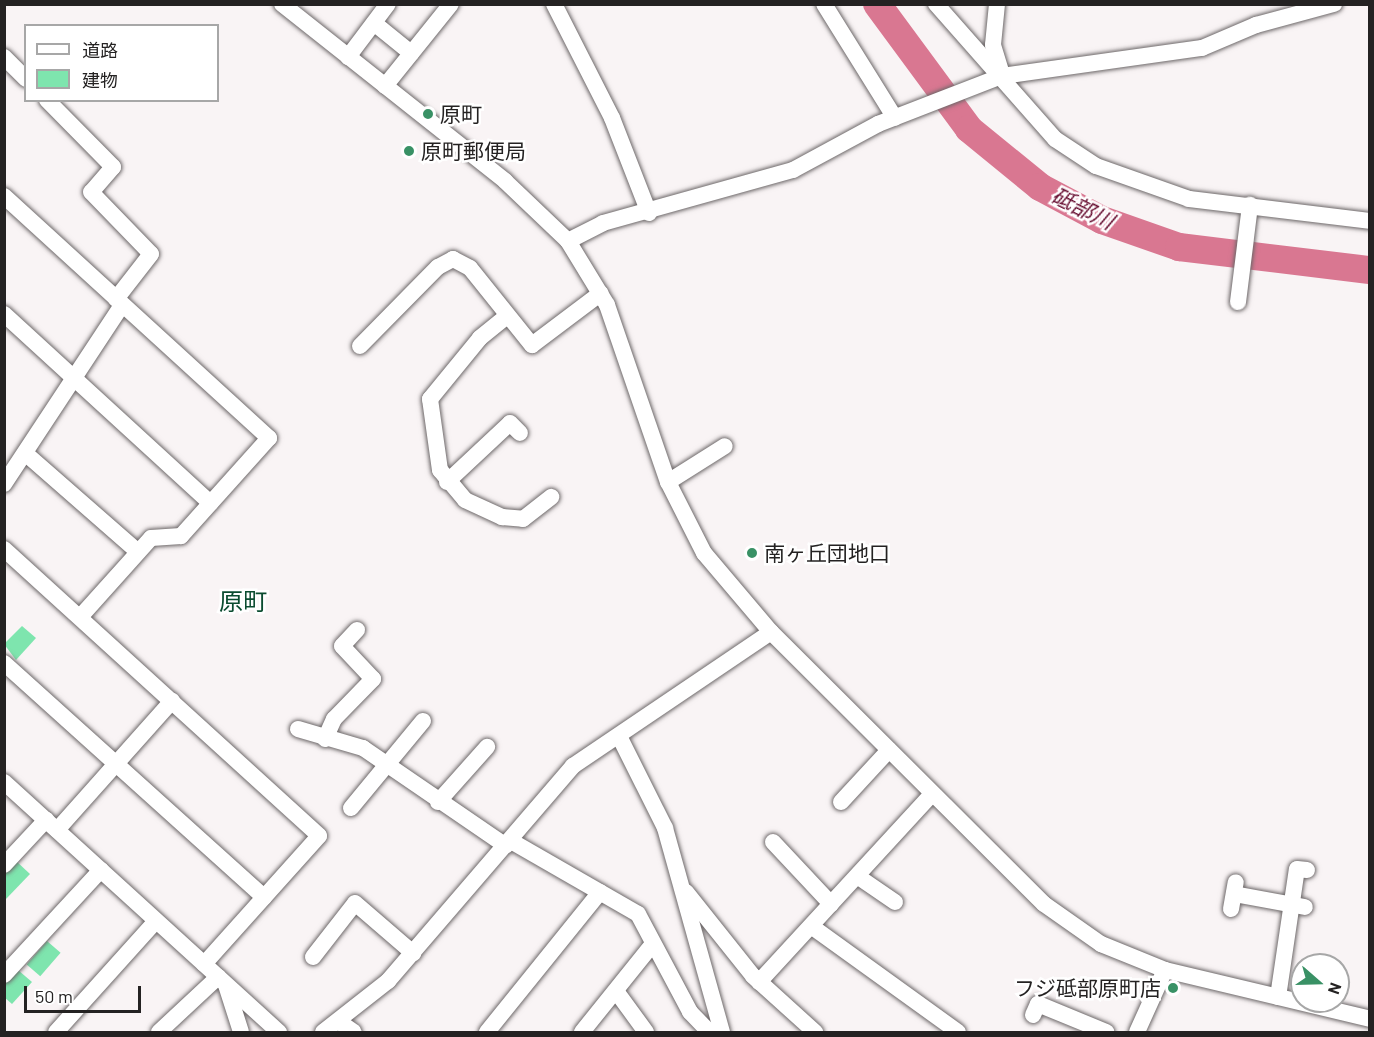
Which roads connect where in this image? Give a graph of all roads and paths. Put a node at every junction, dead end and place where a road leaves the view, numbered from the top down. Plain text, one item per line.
1 (282, 4) edge
2 (388, 4) edge
3 (451, 4) edge
4 (554, 4) edge
5 (824, 4) edge
6 (936, 4) edge
7 (997, 4) edge
8 (1334, 4) edge
9 (302, 11) edge
10 (374, 23) junction
11 (411, 53) junction
12 (4, 57) edge
13 (348, 57) junction
14 (24, 77) edge
15 (996, 78) junction
16 (385, 86) junction
17 (49, 102) edge
18 (901, 116) junction
19 (4, 196) edge
20 (1250, 209) junction
21 (649, 213) junction
22 (1370, 221) edge
23 (568, 242) junction
24 (601, 293) junction
25 (1239, 299) dead end
26 (119, 302) junction
27 (4, 314) edge
28 (507, 316) junction
29 (360, 346) dead end
30 (75, 377) junction
31 (520, 433) dead end
32 (725, 446) dead end
33 (25, 453) junction
34 (447, 482) junction
35 (668, 482) junction
36 (4, 484) edge
37 (550, 497) dead end
38 (210, 503) junction
39 (4, 549) edge
40 (138, 552) junction
41 (80, 617) junction
42 (357, 630) dead end
43 (771, 632) junction
44 (4, 663) edge
45 (172, 701) junction
46 (423, 721) dead end
47 (298, 729) dead end
48 (619, 736) junction
49 (325, 739) junction
50 (488, 747) dead end
51 (889, 750) junction
52 (387, 763) junction
53 (116, 764) junction
54 (4, 782) edge
55 (932, 794) junction
56 (438, 802) junction
57 (841, 802) dead end
58 (351, 808) dead end
59 (51, 825) junction
60 (773, 842) dead end
61 (508, 844) junction
62 (4, 865) edge
63 (101, 870) junction
64 (1307, 870) dead end
65 (857, 876) junction
66 (681, 887) junction
67 (600, 892) junction
68 (1234, 895) dead end
69 (264, 897) junction
70 (895, 902) dead end
71 (831, 904) junction
72 (1300, 906) junction
73 (156, 921) junction
74 (811, 926) junction
75 (652, 945) junction
76 (412, 953) junction
77 (314, 957) dead end
78 (204, 964) junction
79 (1165, 970) junction
80 (4, 975) edge
81 (222, 980) junction
82 (759, 982) junction
83 (616, 991) junction
84 (1278, 997) junction
85 (1033, 1015) dead end
86 (1370, 1019) edge
87 (338, 1021) junction
88 (56, 1032) edge
89 (159, 1032) edge
90 (242, 1032) edge
91 (279, 1032) edge
92 (323, 1032) edge
93 (354, 1032) edge
94 (487, 1032) edge
95 (582, 1032) edge
96 (646, 1032) edge
97 (709, 1032) edge
98 (722, 1032) edge
99 (815, 1032) edge
100 (958, 1032) edge
101 (1106, 1032) edge
102 (1137, 1032) edge

1 - 9 street
2 - 10 street
3 - 11 street
4 - 21 street
5 - 18 street
6 - 15 street
7 - 15 street
8 - 15 street
9 - 13 street
10 - 11 street
10 - 13 street
11 - 16 street
12 - 14 street
13 - 16 street
15 - 18 street
15 - 20 street
16 - 23 street
17 - 26 street
18 - 21 street
19 - 26 street
20 - 22 street
20 - 25 street
21 - 23 street
23 - 24 street
24 - 28 street
24 - 35 street
26 - 30 street
26 - 38 street
27 - 30 street
28 - 29 street
28 - 34 street
30 - 33 street
30 - 38 street
31 - 34 street
32 - 35 street
33 - 36 street
33 - 40 street
34 - 37 street
35 - 43 street
38 - 40 street
39 - 41 street
40 - 41 street
41 - 45 street
42 - 49 street
43 - 48 street
43 - 51 street
44 - 53 street
45 - 53 street
45 - 69 street
46 - 52 street
47 - 49 street
48 - 61 street
48 - 66 street
49 - 52 street
50 - 56 street
51 - 55 street
51 - 57 street
52 - 56 street
52 - 58 street
53 - 59 street
53 - 69 street
54 - 59 street
55 - 65 street
55 - 79 street
56 - 61 street
59 - 62 street
59 - 63 street
60 - 71 street
61 - 67 street
61 - 76 street
63 - 73 street
63 - 80 street
64 - 72 street
65 - 70 street
65 - 71 street
66 - 82 street
66 - 98 street
67 - 75 street
67 - 94 street
68 - 72 street
69 - 78 street
71 - 74 street
72 - 84 street
73 - 78 street
73 - 88 street
74 - 82 street
74 - 100 street
75 - 83 street
75 - 97 street
76 - 77 street
76 - 87 street
78 - 81 street
79 - 84 street
79 - 102 street
81 - 89 street
81 - 90 street
81 - 91 street
82 - 99 street
83 - 95 street
83 - 96 street
84 - 86 street
85 - 101 street
87 - 92 street
87 - 93 street

